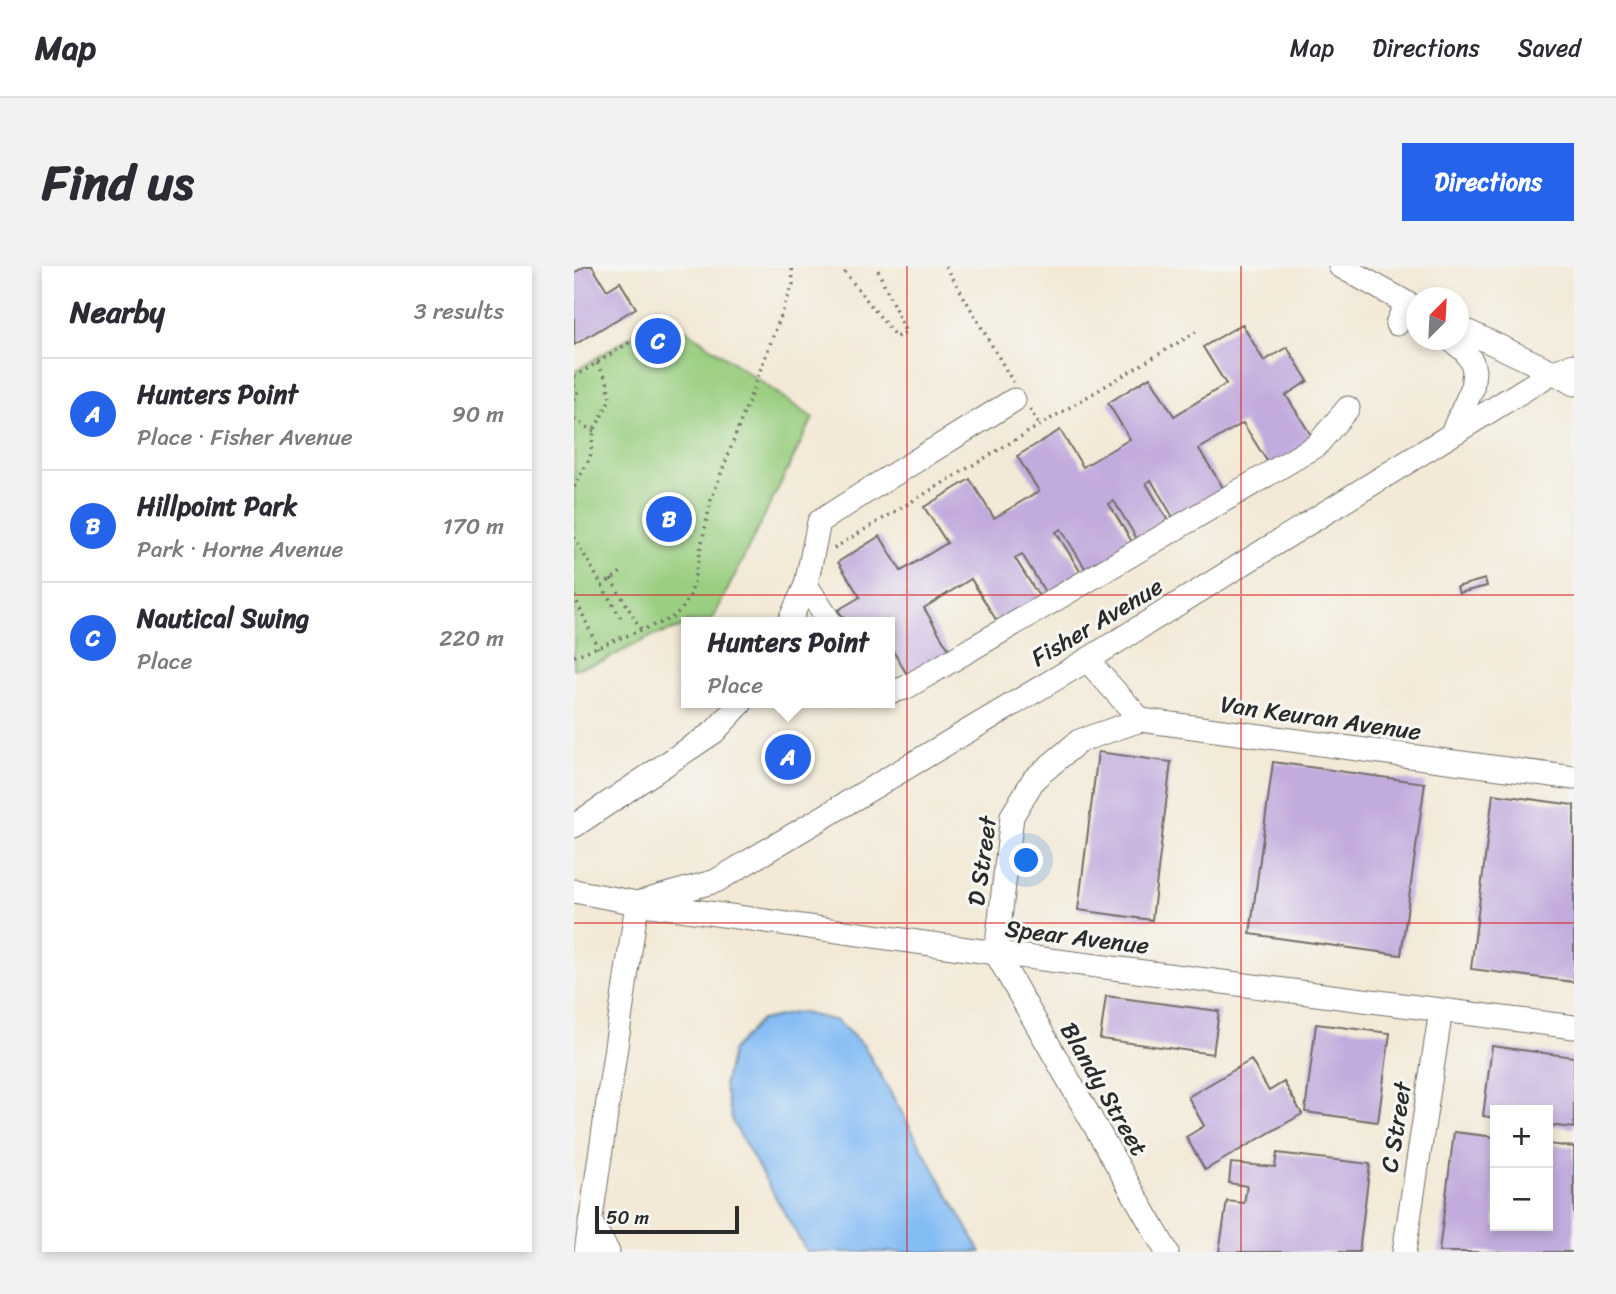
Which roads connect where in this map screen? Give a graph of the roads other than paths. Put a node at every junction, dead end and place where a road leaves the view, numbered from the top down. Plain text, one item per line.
1 (1340, 266) edge
2 (1406, 310) edge
3 (1469, 331) edge
4 (1464, 350) edge
5 (1564, 368) edge
6 (1574, 384) edge
7 (1020, 398) road end
8 (1348, 408) dead end
9 (1451, 435) junction
10 (806, 585) junction
11 (791, 617) edge
12 (827, 617) edge
13 (1087, 660) junction
14 (895, 690) edge
15 (736, 708) edge
16 (1140, 720) junction
17 (1574, 778) edge
18 (574, 826) edge
19 (574, 891) edge
20 (637, 903) junction
21 (996, 953) junction
22 (1441, 1010) junction
23 (1574, 1027) edge
24 (590, 1221) junction
25 (586, 1252) edge
26 (608, 1252) edge
27 (1167, 1252) edge
28 (1404, 1252) edge

1 - 2 street
3 - 5 street
4 - 9 street
5 - 6 street
5 - 9 street, Fisher Avenue
7 - 10 street
8 - 14 street
9 - 13 street, Fisher Avenue
10 - 11 street
10 - 12 street
13 - 16 street
13 - 20 street, Fisher Avenue
15 - 18 street
16 - 17 street, Van Keuran Avenue
16 - 21 street, D Street
19 - 20 street, Spear Avenue
20 - 21 street, Spear Avenue
20 - 24 street
21 - 22 street, Spear Avenue
21 - 27 street, Blandy Street
22 - 23 street, Spear Avenue
22 - 28 street, C Street
24 - 25 street
24 - 26 street

